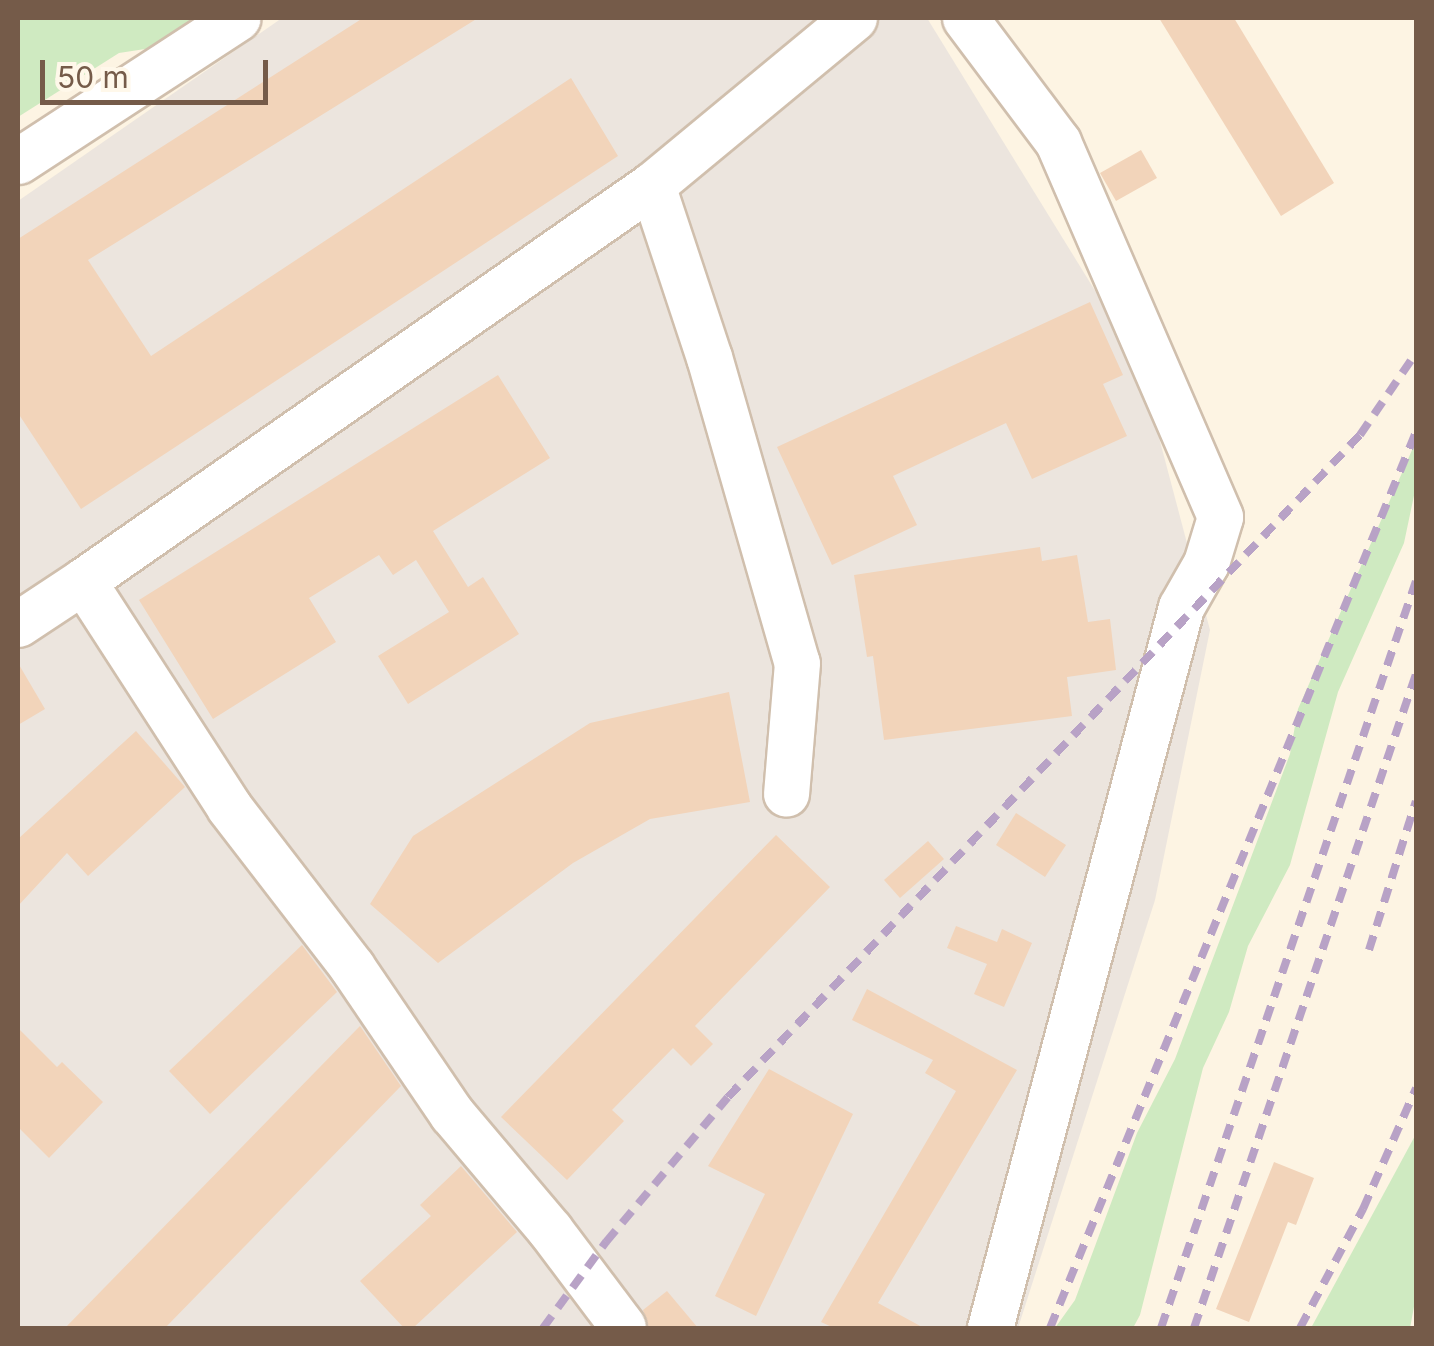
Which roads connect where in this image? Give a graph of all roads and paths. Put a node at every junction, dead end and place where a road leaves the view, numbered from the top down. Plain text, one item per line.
1 (237, 18) edge
2 (854, 18) edge
3 (965, 18) edge
4 (18, 161) edge
5 (652, 185) junction
6 (82, 581) junction
7 (18, 624) edge
8 (786, 794) dead end
9 (622, 1327) edge
10 (990, 1328) edge

1 - 4 street
2 - 5 street
3 - 10 street
5 - 6 street
5 - 8 street
6 - 7 street
6 - 9 street

